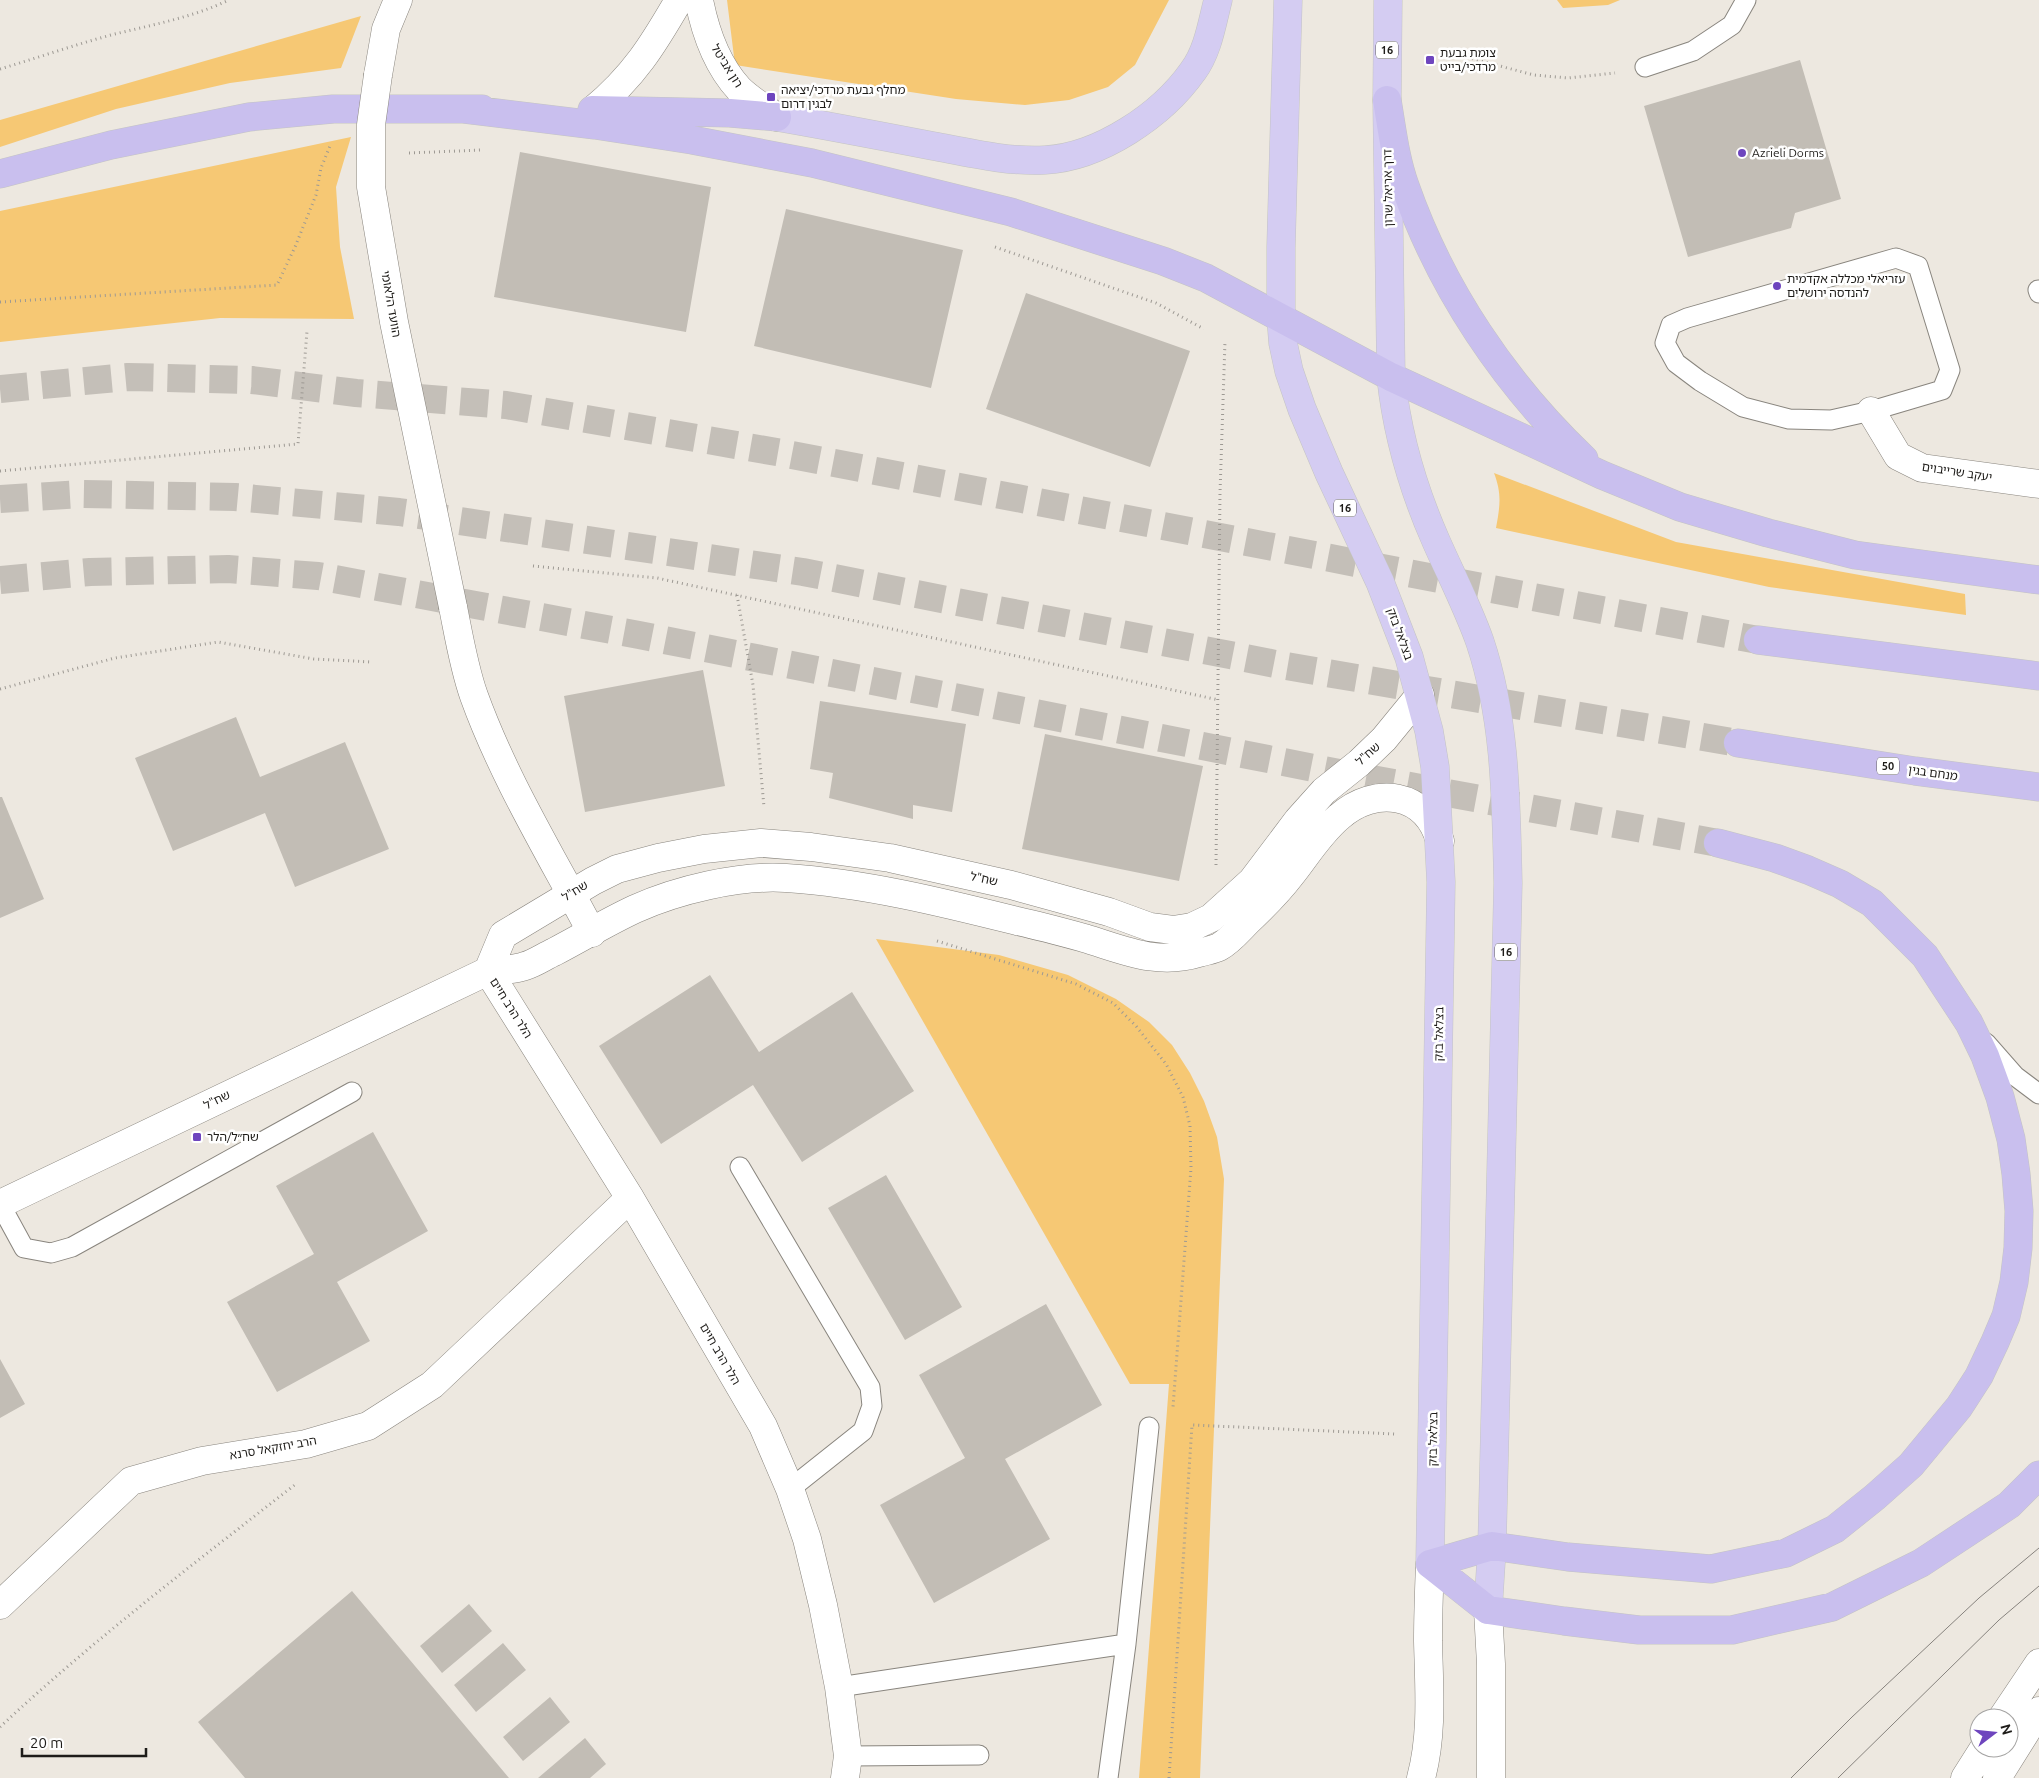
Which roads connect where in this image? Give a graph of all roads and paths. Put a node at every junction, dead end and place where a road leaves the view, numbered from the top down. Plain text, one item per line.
1 (229, 0) edge
2 (398, 0) edge
3 (680, 0) edge
4 (699, 0) edge
5 (1218, 0) edge
6 (1288, 0) edge
7 (1388, 0) edge
8 (1746, 0) edge
9 (1443, 51) dead end
10 (1644, 67) joint
11 (0, 69) edge
12 (1387, 100) junction
13 (464, 109) junction
14 (593, 110) junction
15 (777, 116) junction
16 (333, 139) dead end
17 (482, 150) dead end
18 (409, 153) dead end
19 (0, 174) edge
20 (993, 247) dead end
21 (0, 302) edge
22 (1281, 318) junction
23 (1204, 329) dead end
24 (307, 331) dead end
25 (1225, 341) dead end
26 (1391, 377) junction
27 (1871, 411) junction
28 (0, 471) edge
29 (1602, 475) junction
30 (2039, 484) edge
31 (533, 566) dead end
32 (2039, 580) edge
33 (737, 595) junction
34 (1758, 640) tunnel mouth
35 (371, 662) dead end
36 (2039, 676) edge
37 (0, 689) edge
38 (1420, 695) junction
39 (1219, 700) junction
40 (1738, 743) tunnel mouth
41 (2039, 787) edge
42 (764, 814) dead end
43 (1440, 841) junction
44 (1718, 843) tunnel mouth
45 (1216, 866) dead end
46 (571, 894) junction
47 (592, 933) junction
48 (935, 940) dead end
49 (488, 971) junction
50 (1969, 1023) junction
51 (352, 1092) dead end
52 (2039, 1094) edge
53 (740, 1167) dead end
54 (630, 1198) junction
55 (0, 1204) edge
56 (1149, 1427) joint
57 (1395, 1434) dead end
58 (2039, 1475) edge
59 (299, 1481) dead end
60 (790, 1489) junction
61 (1492, 1546) junction
62 (1430, 1564) junction
63 (0, 1605) edge
64 (1488, 1610) junction
65 (1126, 1644) junction
66 (2039, 1662) edge
67 (838, 1687) junction
68 (2009, 1708) edge
69 (2039, 1711) edge
70 (0, 1727) edge
71 (979, 1755) dead end
72 (1978, 1758) edge
73 (846, 1767) edge
74 (1108, 1778) edge
75 (1169, 1778) edge
76 (1421, 1778) edge
77 (1491, 1778) edge
78 (1965, 1778) edge
79 (1997, 1778) edge

1 - 11 path
2 - 46 street, הוועד הלאומי, bridge
3 - 14 street
4 - 15 street, רון אביטל
5 - 15 highway
6 - 22 highway, 16
7 - 12 highway, דרך אריאל שרון / 16
8 - 10 lane
9 - 10 path
12 - 26 highway, דרך אריאל שרון / 16
12 - 29 highway
13 - 14 highway
13 - 19 highway
13 - 22 highway
14 - 15 highway
16 - 21 path
17 - 18 path
20 - 23 path
22 - 26 highway
22 - 38 highway, בצלאל בזק / 16
24 - 28 path
25 - 39 path
26 - 29 highway
26 - 61 highway, 16
27 - 27 lane
27 - 30 street, יעקב שרייבוים
29 - 32 highway
31 - 33 path
33 - 39 path
33 - 42 path
34 - 36 highway
35 - 37 path
38 - 43 highway, בצלאל בזק / 16
38 - 46 street, שח"ל
39 - 45 path
40 - 41 highway, מנחם בגין / 50
43 - 47 street, שח"ל
43 - 62 highway, בצלאל בזק / 16
44 - 50 highway
46 - 47 street, הוועד הלאומי
46 - 49 street, שח"ל
47 - 49 street, שח"ל
48 - 56 path
49 - 54 street, הלר הרב חיים
49 - 55 street, שח"ל
50 - 52 lane
50 - 61 highway
51 - 55 lane
53 - 60 lane
54 - 60 street, הלר הרב חיים
54 - 63 street, הרב יחזקאל סרנא
56 - 65 lane
57 - 75 path
58 - 64 highway
59 - 70 path
60 - 67 street, הלר הרב חיים
61 - 62 highway
61 - 64 highway, 16
62 - 64 highway
62 - 76 street, בצלאל בזק
64 - 77 street
65 - 67 lane
65 - 74 lane
66 - 68 street
67 - 73 street, הלר הרב חיים
69 - 79 street
71 - 73 lane
72 - 78 street

